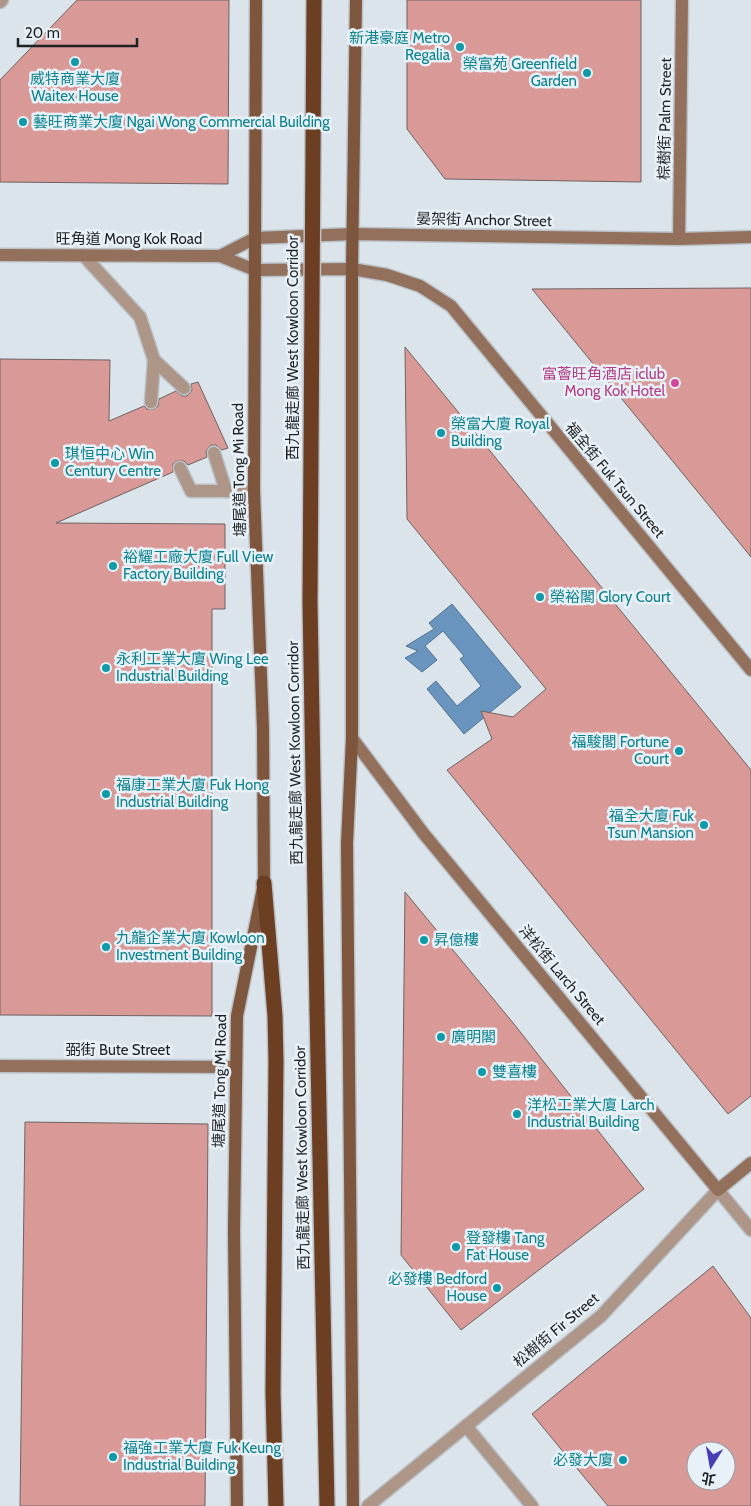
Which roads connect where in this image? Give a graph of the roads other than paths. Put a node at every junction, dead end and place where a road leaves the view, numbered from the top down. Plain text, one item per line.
1 (256, 0) edge
2 (314, 0) edge
3 (356, 0) edge
4 (682, 0) edge
5 (353, 234) junction
6 (751, 236) edge
7 (255, 238) junction
8 (679, 239) junction
9 (0, 255) edge
10 (83, 255) junction
11 (220, 256) junction
12 (352, 269) junction
13 (255, 270) junction
14 (154, 360) junction
15 (184, 388) dead end
16 (151, 402) dead end
17 (214, 454) dead end
18 (180, 468) dead end
19 (226, 491) junction
20 (254, 491) junction
21 (751, 670) edge
22 (352, 738) junction
23 (264, 882) junction
24 (0, 1066) edge
25 (235, 1066) junction
26 (751, 1163) edge
27 (718, 1190) junction
28 (751, 1230) edge
29 (466, 1426) junction
30 (237, 1506) edge
31 (276, 1506) edge
32 (327, 1506) edge
33 (353, 1506) edge
34 (368, 1506) edge
35 (532, 1506) edge

1 - 7 main road, 塘尾道 Tong Mi Road
2 - 32 highway, 西九龍走廊 West Kowloon Corridor, bridge
3 - 5 main road
4 - 8 street, 棕樹街 Palm Street
5 - 7 street, 晏架街 Anchor Street
5 - 8 street, 晏架街 Anchor Street
5 - 12 main road
6 - 8 street, 晏架街 Anchor Street
7 - 11 street, 晏架街 Anchor Street
7 - 13 main road, 塘尾道 Tong Mi Road
9 - 10 street, 旺角道 Mong Kok Road
10 - 11 street, 旺角道 Mong Kok Road
10 - 14 street
11 - 13 street, 旺角道 Mong Kok Road
12 - 13 street, 福全街 Fuk Tsun Street
12 - 21 street, 福全街 Fuk Tsun Street
12 - 22 main road
13 - 20 main road, 塘尾道 Tong Mi Road
14 - 15 street
14 - 16 street
17 - 19 street
18 - 19 street
19 - 20 street
20 - 23 main road, 塘尾道 Tong Mi Road
22 - 27 street, 洋松街 Larch Street
22 - 33 main road
23 - 25 main road, 塘尾道 Tong Mi Road
23 - 31 highway
24 - 25 street, 弼街 Bute Street
25 - 30 main road, 塘尾道 Tong Mi Road
26 - 27 street, 松樹街 Fir Street
27 - 28 street, 洋松街 Larch Street
27 - 29 street, 松樹街 Fir Street
29 - 34 street, 松樹街 Fir Street
29 - 35 street

